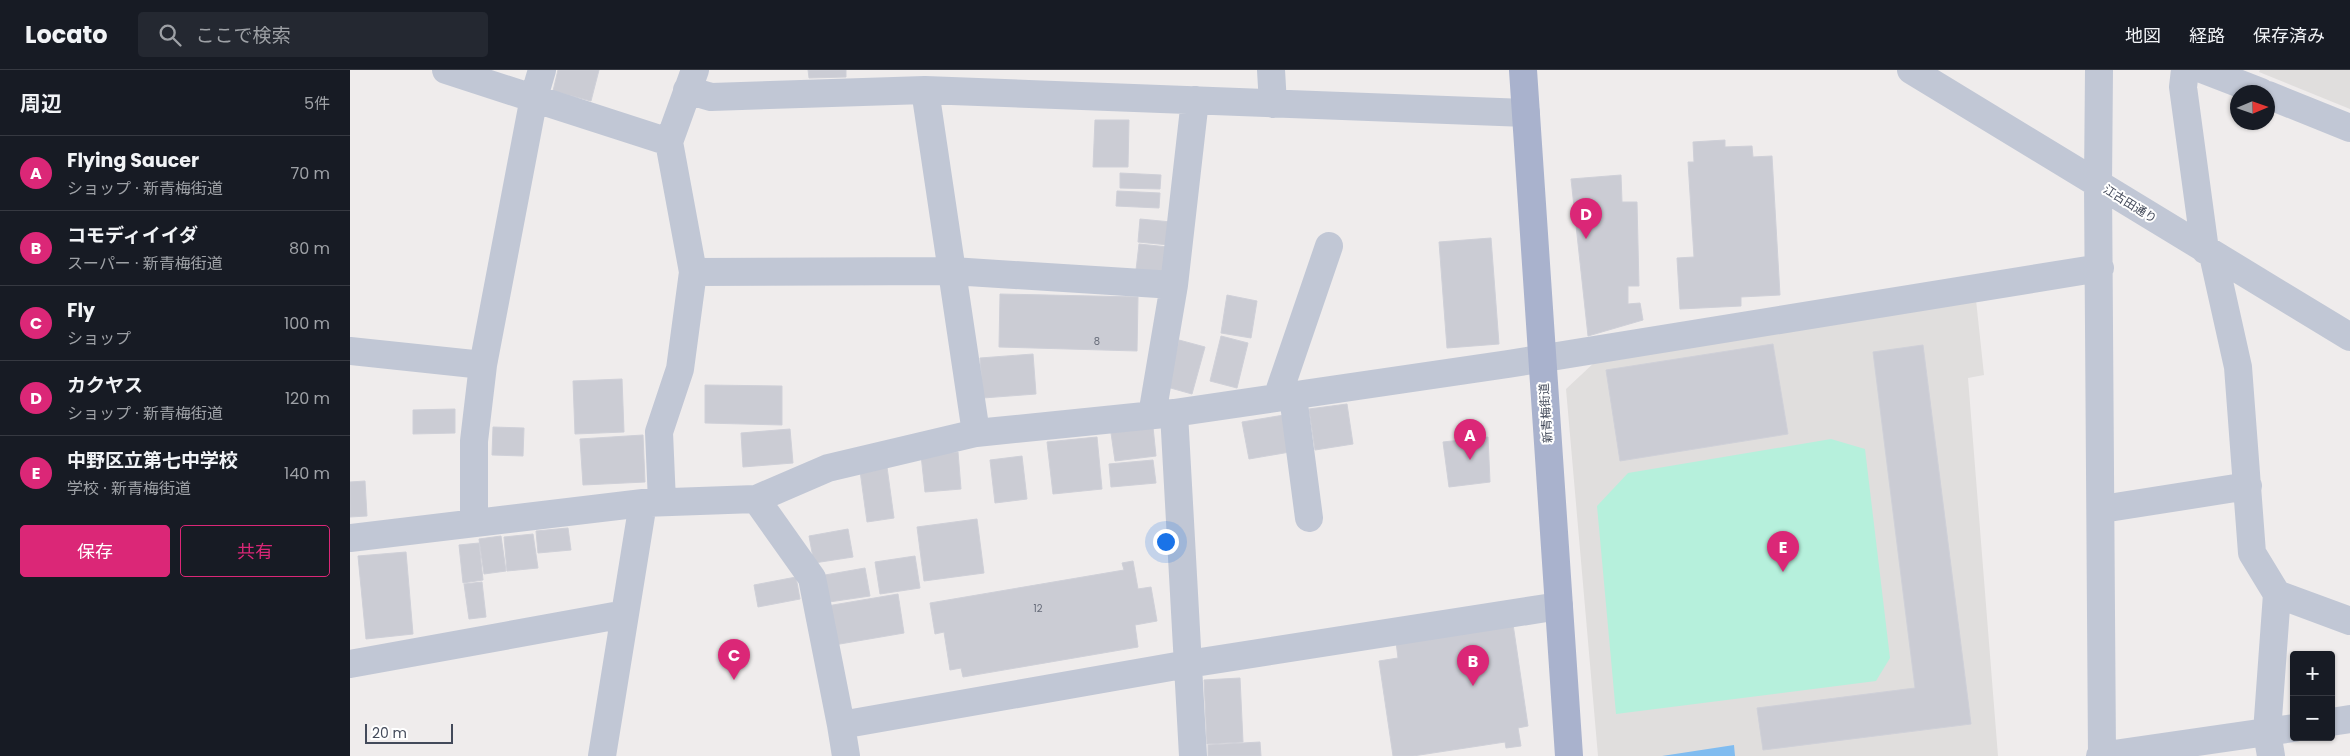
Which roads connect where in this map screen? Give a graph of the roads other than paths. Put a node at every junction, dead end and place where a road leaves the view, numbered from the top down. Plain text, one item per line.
1 (446, 70) edge
2 (542, 70) edge
3 (1272, 70) edge
4 (1523, 70) edge
5 (1912, 70) edge
6 (2099, 70) edge
7 (2186, 70) edge
8 (2204, 70) edge
9 (691, 80) edge
10 (2243, 85) edge
11 (925, 90) junction
12 (534, 97) junction
13 (2275, 98) edge
14 (1195, 100) junction
15 (1273, 104) junction
16 (1526, 113) junction
17 (2350, 128) edge
18 (669, 142) junction
19 (2098, 184) junction
20 (1329, 246) dead end
21 (2209, 252) junction
22 (2100, 268) junction
23 (952, 271) junction
24 (693, 272) junction
25 (1174, 285) junction
26 (2350, 337) edge
27 (350, 352) edge
28 (1542, 358) junction
29 (483, 365) junction
30 (1285, 397) junction
31 (1163, 414) junction
32 (976, 433) junction
33 (2248, 486) junction
34 (756, 499) junction
35 (652, 502) junction
36 (2102, 509) junction
37 (1309, 518) dead end
38 (474, 522) junction
39 (350, 538) edge
40 (2277, 594) junction
41 (1559, 606) junction
42 (625, 614) junction
43 (2350, 621) edge
44 (350, 664) edge
45 (1188, 664) junction
46 (2350, 719) edge
47 (2335, 721) edge
48 (841, 725) junction
49 (2290, 731) edge
50 (2269, 744) edge
51 (602, 756) edge
52 (846, 756) edge
53 (1193, 756) edge
54 (1569, 756) edge
55 (2102, 756) edge

1 - 12 street
2 - 12 street
3 - 15 street
4 - 16 main road, 新青梅街道
5 - 19 street, 江古田通り
6 - 19 street
7 - 21 street
8 - 10 street
9 - 11 street
9 - 18 street
11 - 14 street
11 - 23 street
12 - 18 street
12 - 29 street
13 - 17 street
14 - 15 street
14 - 25 street
15 - 16 street
16 - 28 main road, 新青梅街道
18 - 24 street
19 - 21 street, 江古田通り
19 - 22 street
20 - 30 street
21 - 26 street, 江古田通り
21 - 33 street
22 - 28 street
22 - 36 street
23 - 24 street
23 - 25 street
23 - 32 street
24 - 35 street
25 - 31 street
27 - 29 street
28 - 30 street
28 - 41 main road, 新青梅街道
29 - 38 street
30 - 31 street
30 - 37 street
31 - 32 street
31 - 45 street
32 - 34 street
33 - 36 street
33 - 40 street
34 - 35 street
34 - 48 street
35 - 38 street
35 - 42 street
36 - 55 street
38 - 39 street
40 - 43 street
40 - 50 street
41 - 45 street
41 - 54 main road, 新青梅街道
42 - 44 street
42 - 51 street
45 - 48 street
45 - 53 street
46 - 47 street
48 - 52 street
49 - 50 street
50 - 55 street

